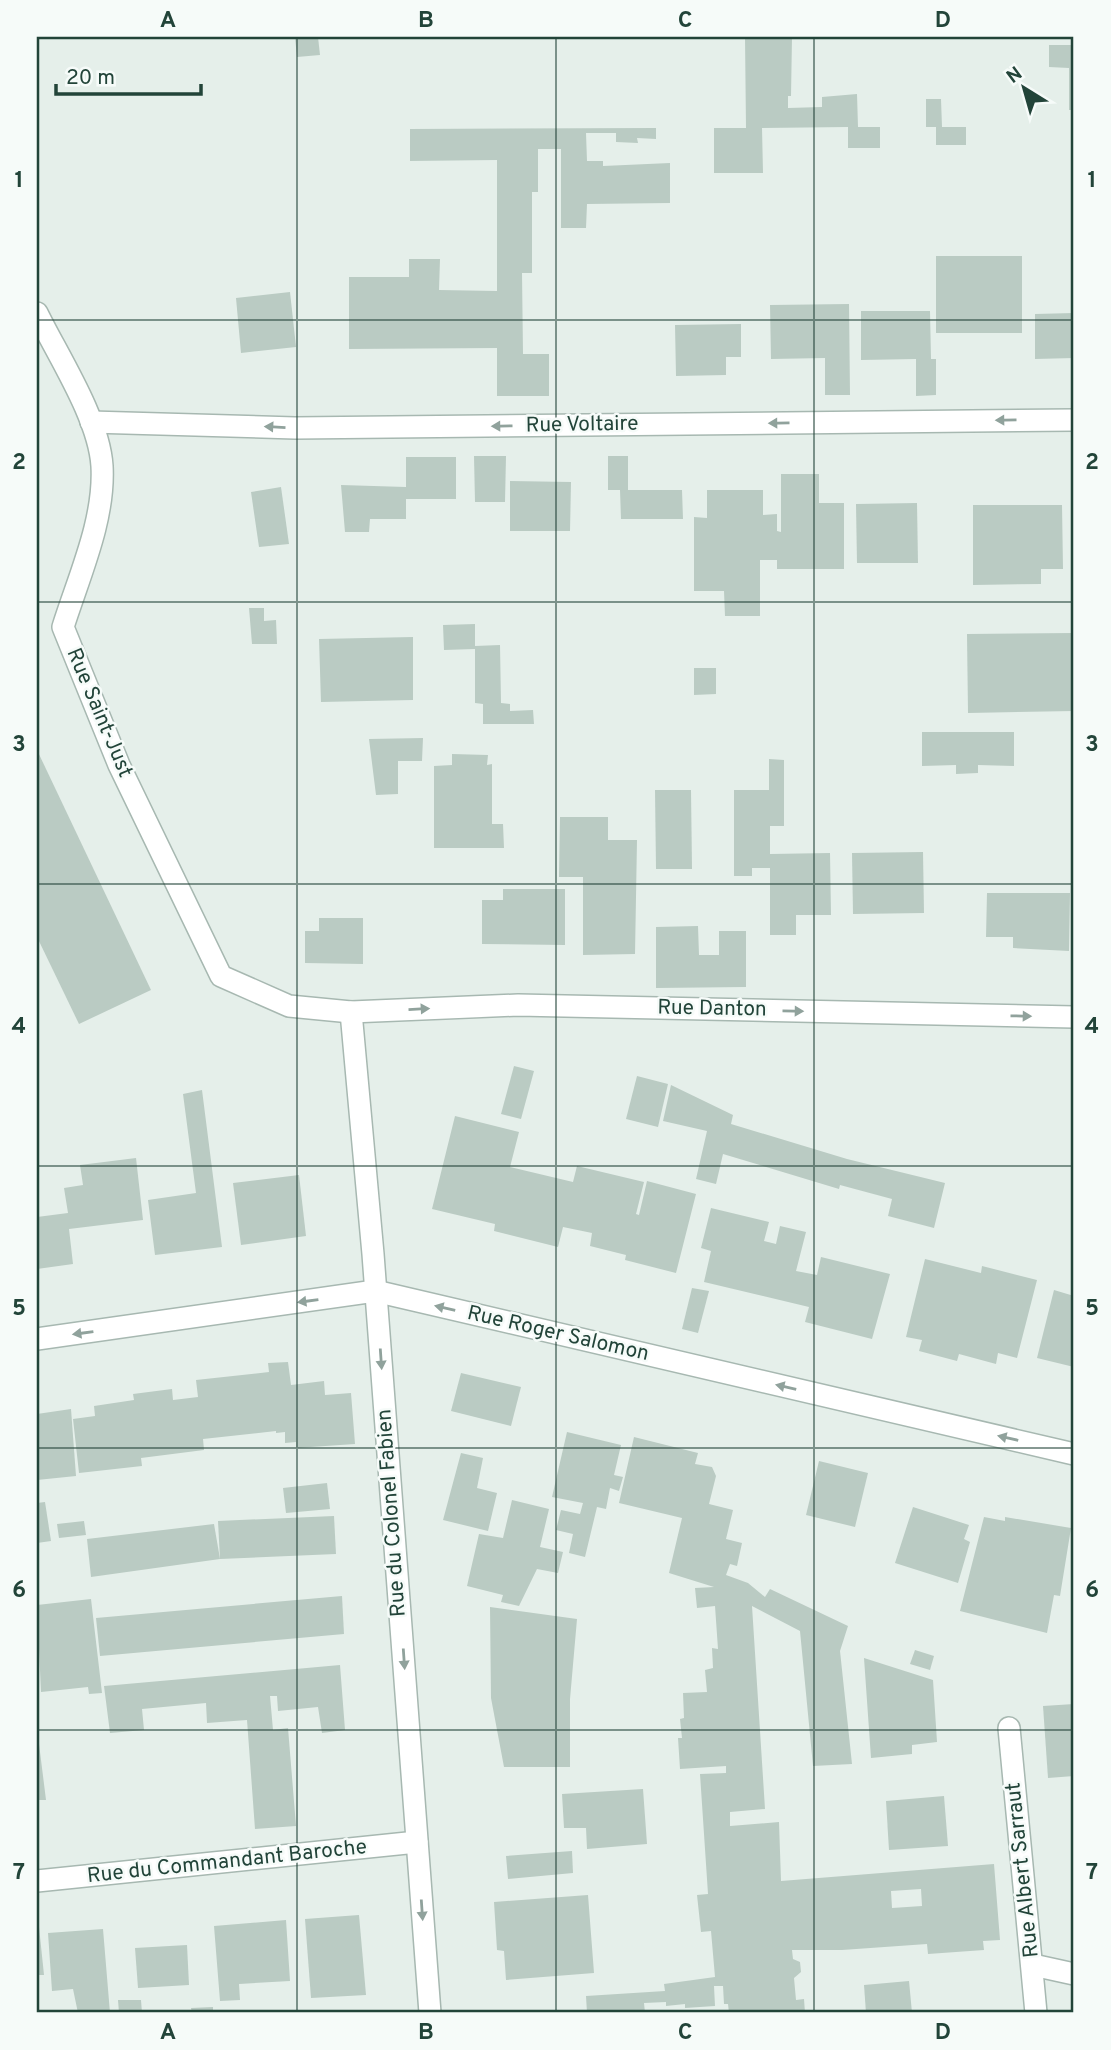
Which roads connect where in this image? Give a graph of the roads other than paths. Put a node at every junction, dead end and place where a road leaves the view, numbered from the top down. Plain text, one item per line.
1 (37, 313) edge
2 (1074, 420) edge
3 (91, 422) junction
4 (351, 1012) junction
5 (1074, 1017) edge
6 (375, 1291) junction
7 (37, 1339) edge
8 (1074, 1454) edge
9 (1009, 1727) dead end
10 (417, 1842) junction
11 (37, 1881) edge
12 (1033, 1965) junction
13 (1074, 1974) edge
14 (430, 2013) edge
15 (1036, 2013) edge

1 - 3 street, Rue Saint-Just
2 -> 3 street, Rue Voltaire
3 - 4 street, Rue Saint-Just
4 -> 5 street, Rue Danton
4 - 6 street, Rue du Colonel Fabien
6 -> 7 street, Rue Roger Salomon
8 -> 6 street, Rue Roger Salomon
6 -> 10 street, Rue du Colonel Fabien
9 - 12 street, Rue Albert Sarraut
10 - 11 street, Rue du Commandant Baroche
10 -> 14 street, Rue du Colonel Fabien
12 - 13 street
12 - 15 street, Rue Albert Sarraut

